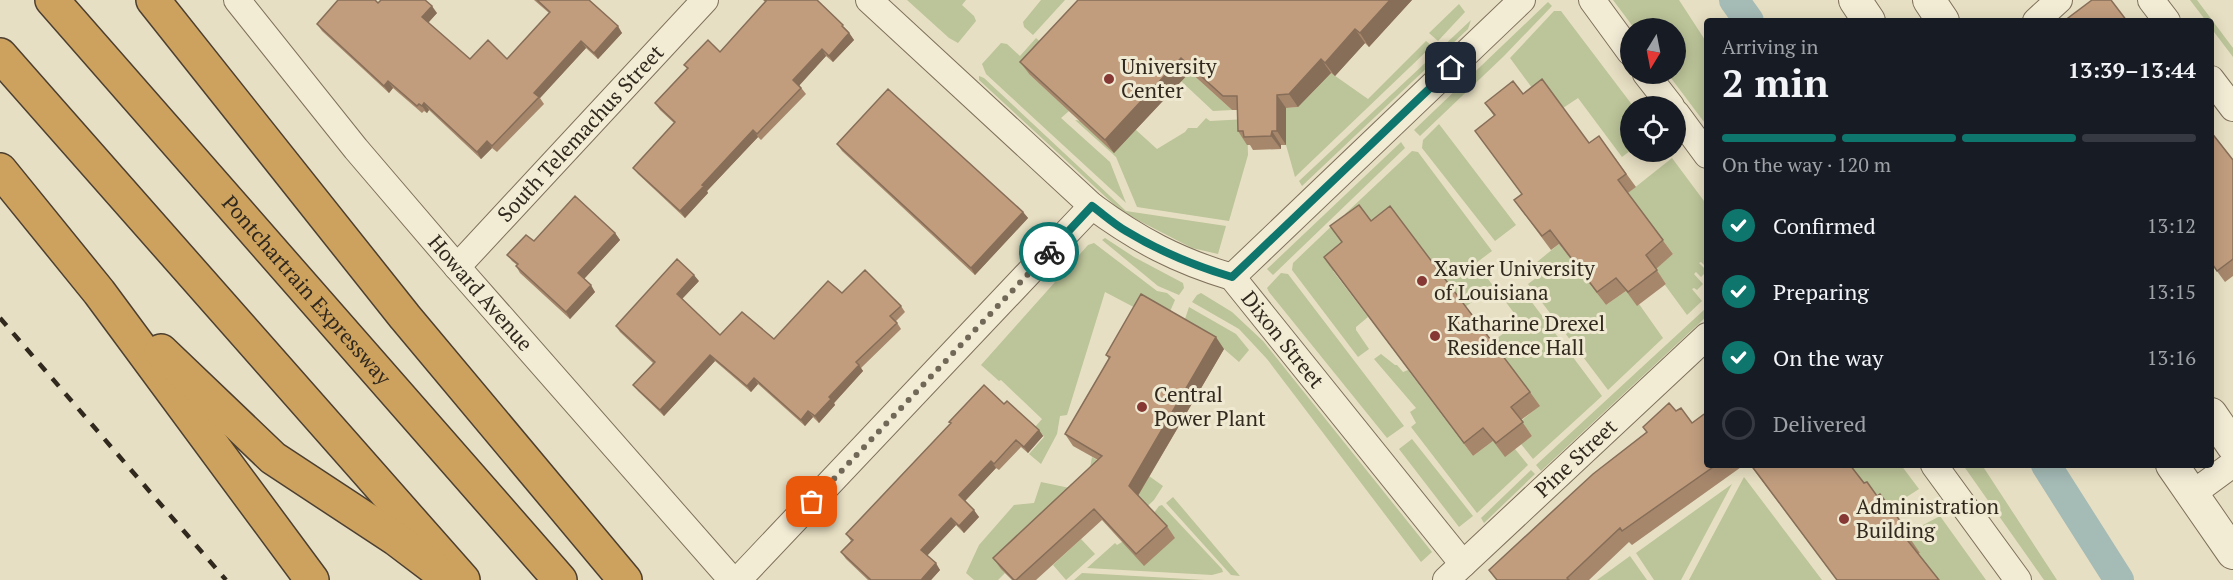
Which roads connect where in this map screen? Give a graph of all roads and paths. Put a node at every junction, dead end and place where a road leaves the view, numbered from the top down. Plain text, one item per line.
1 (52, 0) edge
2 (153, 0) edge
3 (237, 0) edge
4 (705, 0) edge
5 (869, 0) edge
6 (1522, 0) edge
7 (1592, 0) edge
8 (1855, 0) edge
9 (1929, 0) edge
10 (2059, 0) edge
11 (2151, 0) edge
12 (1867, 18) edge
13 (1941, 18) edge
14 (2039, 18) edge
15 (2165, 18) edge
16 (1620, 38) edge
17 (0, 55) edge
18 (2214, 83) edge
19 (1654, 84) edge
20 (1663, 96) edge
21 (2233, 108) edge
22 (1686, 127) edge
23 (1704, 151) edge
24 (0, 170) edge
25 (1092, 206) junction
26 (457, 267) junction
27 (1232, 277) junction
28 (99, 292) junction
29 (1704, 339) edge
30 (2214, 418) edge
31 (2233, 446) edge
32 (2233, 464) edge
33 (1936, 468) edge
34 (2174, 468) edge
35 (2192, 494) junction
36 (578, 522) junction
37 (2233, 553) edge
38 (1454, 572) edge
39 (312, 580) edge
40 (450, 580) edge
41 (463, 580) edge
42 (560, 580) edge
43 (625, 580) edge
44 (647, 580) edge
45 (732, 580) edge
46 (738, 580) edge
47 (2018, 580) edge

1 - 42 highway, Pontchartrain Expressway
2 - 36 highway
3 - 26 street, Howard Avenue
4 - 26 street, South Telemachus Street
5 - 25 street, Dixon Street
6 - 27 street
7 - 16 street
8 - 12 street
9 - 13 street
10 - 14 street
11 - 15 street
17 - 41 highway
18 - 21 street
19 - 20 street
22 - 23 street
24 - 28 highway
25 - 27 street, Dixon Street
25 - 46 street
26 - 45 street, Howard Avenue
27 - 38 street, Dixon Street
28 - 39 highway
28 - 40 highway
29 - 38 street, Pine Street
30 - 31 street
32 - 35 street
33 - 47 street
34 - 35 street
35 - 37 street
36 - 43 highway
36 - 44 highway

